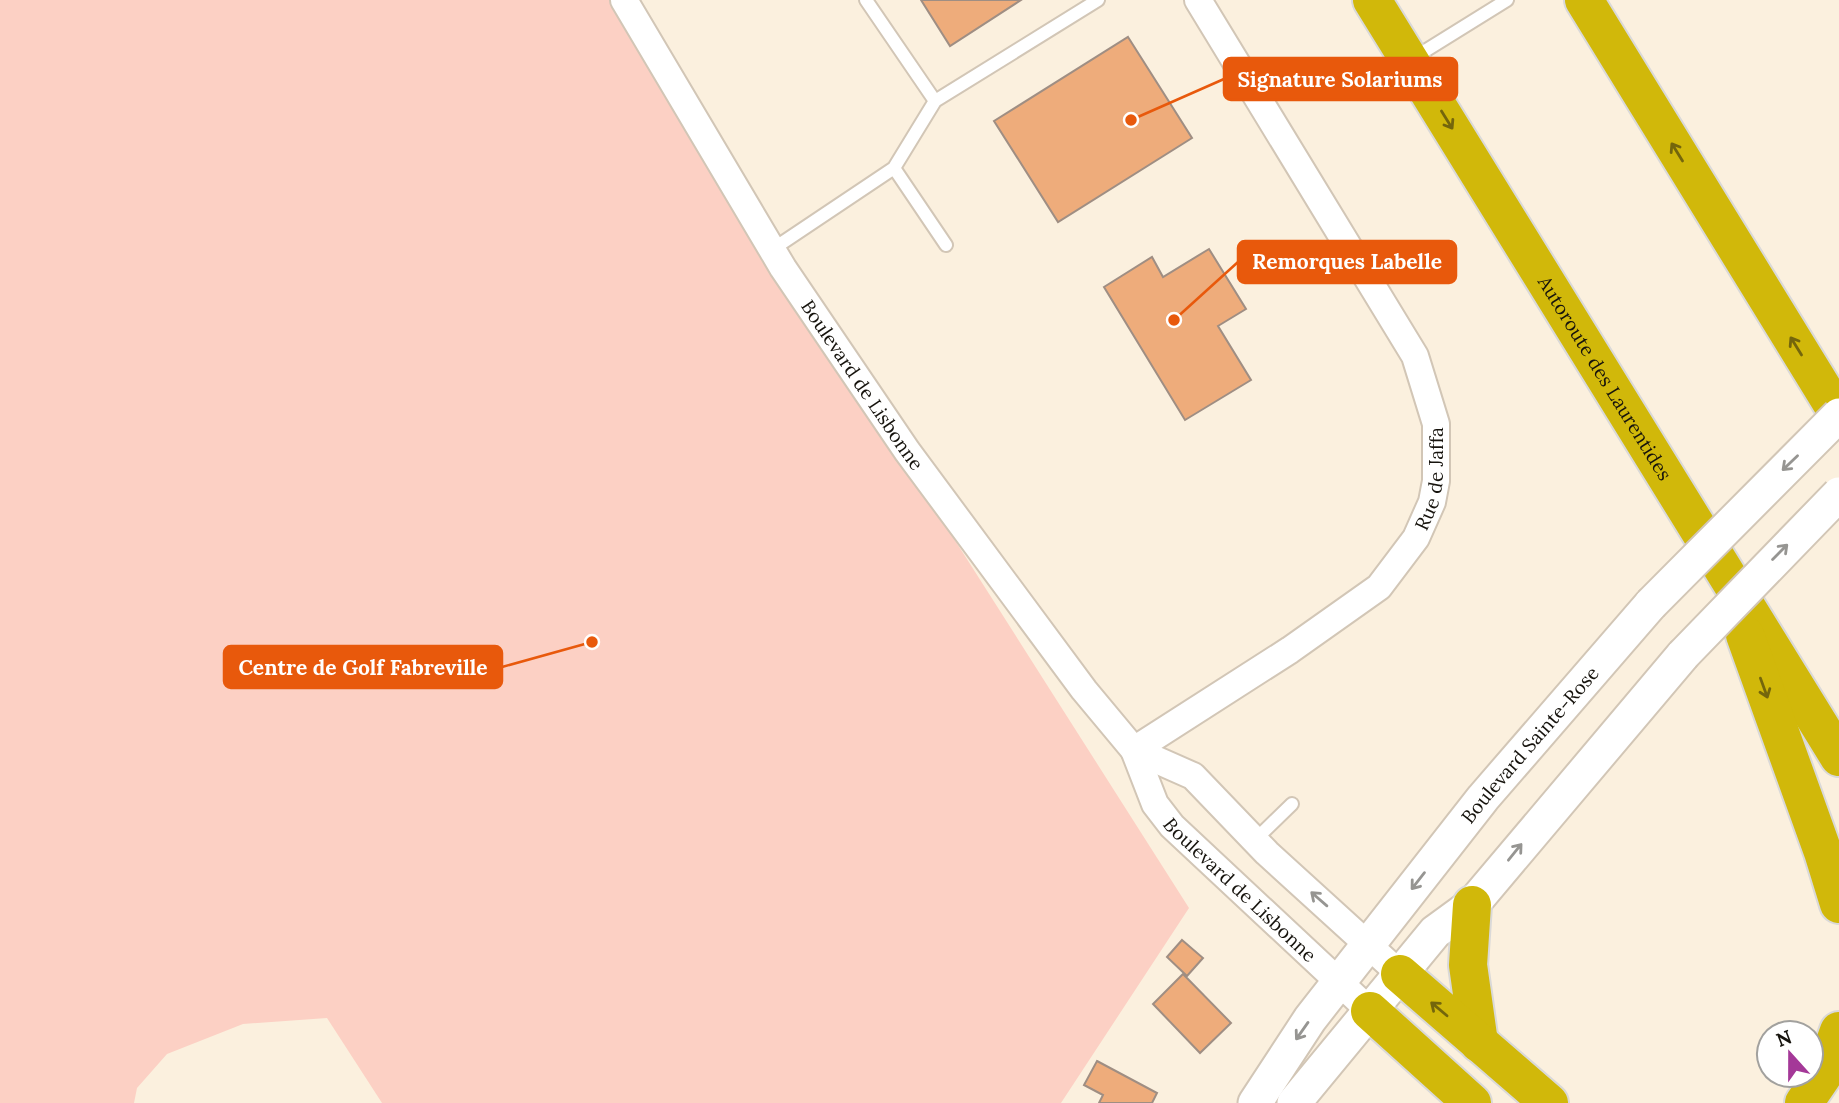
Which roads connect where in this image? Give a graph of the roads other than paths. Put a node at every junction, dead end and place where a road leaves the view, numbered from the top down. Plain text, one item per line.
1 (624, 0) edge
2 (866, 0) edge
3 (1098, 0) edge
4 (1198, 0) edge
5 (1372, 0) edge
6 (1507, 0) edge
7 (1584, 0) edge
8 (1410, 61) junction
9 (935, 101) junction
10 (894, 168) junction
11 (946, 245) dead end
12 (773, 249) junction
13 (1837, 412) edge
14 (1839, 494) edge
15 (1716, 554) junction
16 (1134, 750) junction
17 (1839, 757) edge
18 (1293, 804) dead end
19 (1254, 841) junction
20 (1839, 904) edge
21 (1472, 905) junction
22 (1369, 945) junction
23 (1400, 974) junction
24 (1340, 982) junction
25 (1370, 1011) junction
26 (1839, 1031) edge
27 (1479, 1042) junction
28 (1255, 1103) edge
29 (1293, 1103) edge
30 (1472, 1103) edge
31 (1549, 1103) edge
32 (1804, 1103) edge

1 - 12 street, Boulevard de Lisbonne
2 - 9 lane
3 - 9 lane
4 - 16 street, Rue de Jaffa
5 - 8 highway, Autoroute des Laurentides
6 - 8 lane
13 -> 7 highway
8 -> 15 highway, Autoroute des Laurentides
9 - 10 lane
10 - 11 lane
10 - 12 lane
12 - 16 street, Boulevard de Lisbonne
13 -> 22 street, Boulevard Sainte-Rose, bridge
21 -> 14 street, bridge
15 - 17 highway, Autoroute des Laurentides
15 -> 20 highway
16 - 19 street, Boulevard de Lisbonne
16 - 24 street, Boulevard de Lisbonne
18 - 19 lane
22 -> 19 street, Boulevard de Lisbonne
21 - 23 street
21 - 27 highway
22 - 23 street, Boulevard de Lisbonne
22 - 24 street, Boulevard Sainte-Rose
23 - 25 street
27 -> 23 highway
24 - 25 street, Boulevard de Lisbonne
24 -> 28 street, Boulevard Sainte-Rose
25 - 29 street
25 - 30 highway
26 - 32 highway
27 - 31 highway

